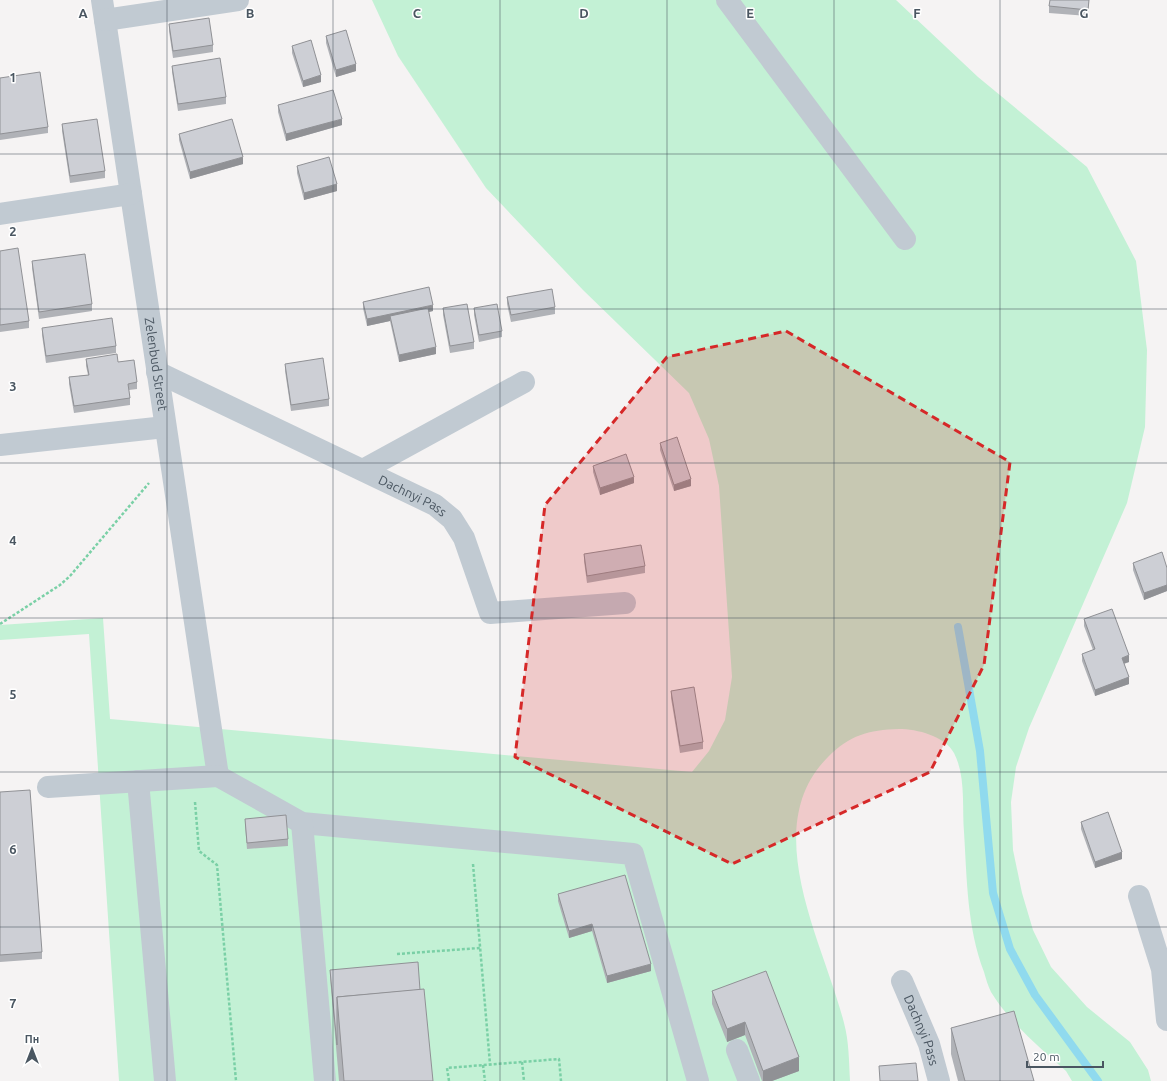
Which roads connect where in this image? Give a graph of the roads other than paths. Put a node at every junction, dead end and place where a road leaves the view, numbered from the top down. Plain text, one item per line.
1 (238, 0) edge
2 (726, 0) edge
3 (103, 10) edge
4 (131, 194) junction
5 (0, 214) edge
6 (905, 239) dead end
7 (157, 372) junction
8 (524, 382) dead end
9 (165, 427) junction
10 (0, 445) edge
11 (363, 470) junction
12 (625, 603) dead end
13 (218, 776) junction
14 (138, 781) junction
15 (48, 787) dead end
16 (302, 822) junction
17 (1139, 896) dead end
18 (902, 981) dead end
19 (1167, 1020) edge
20 (737, 1050) dead end
21 (165, 1081) edge
22 (325, 1081) edge
23 (698, 1081) edge
24 (749, 1081) edge
25 (939, 1081) edge

1 - 3 street
2 - 6 street
3 - 4 street, Zelenbud Street
4 - 5 street
4 - 7 street, Zelenbud Street
7 - 9 street, Zelenbud Street
7 - 11 street, Dachnyi Pass
8 - 11 street
9 - 10 street
9 - 13 street, Zelenbud Street
11 - 12 street, Dachnyi Pass
13 - 14 street
13 - 16 street
14 - 15 street
14 - 21 street
16 - 22 street
16 - 23 street
17 - 19 street
18 - 25 street, Dachnyi Pass
20 - 24 street

